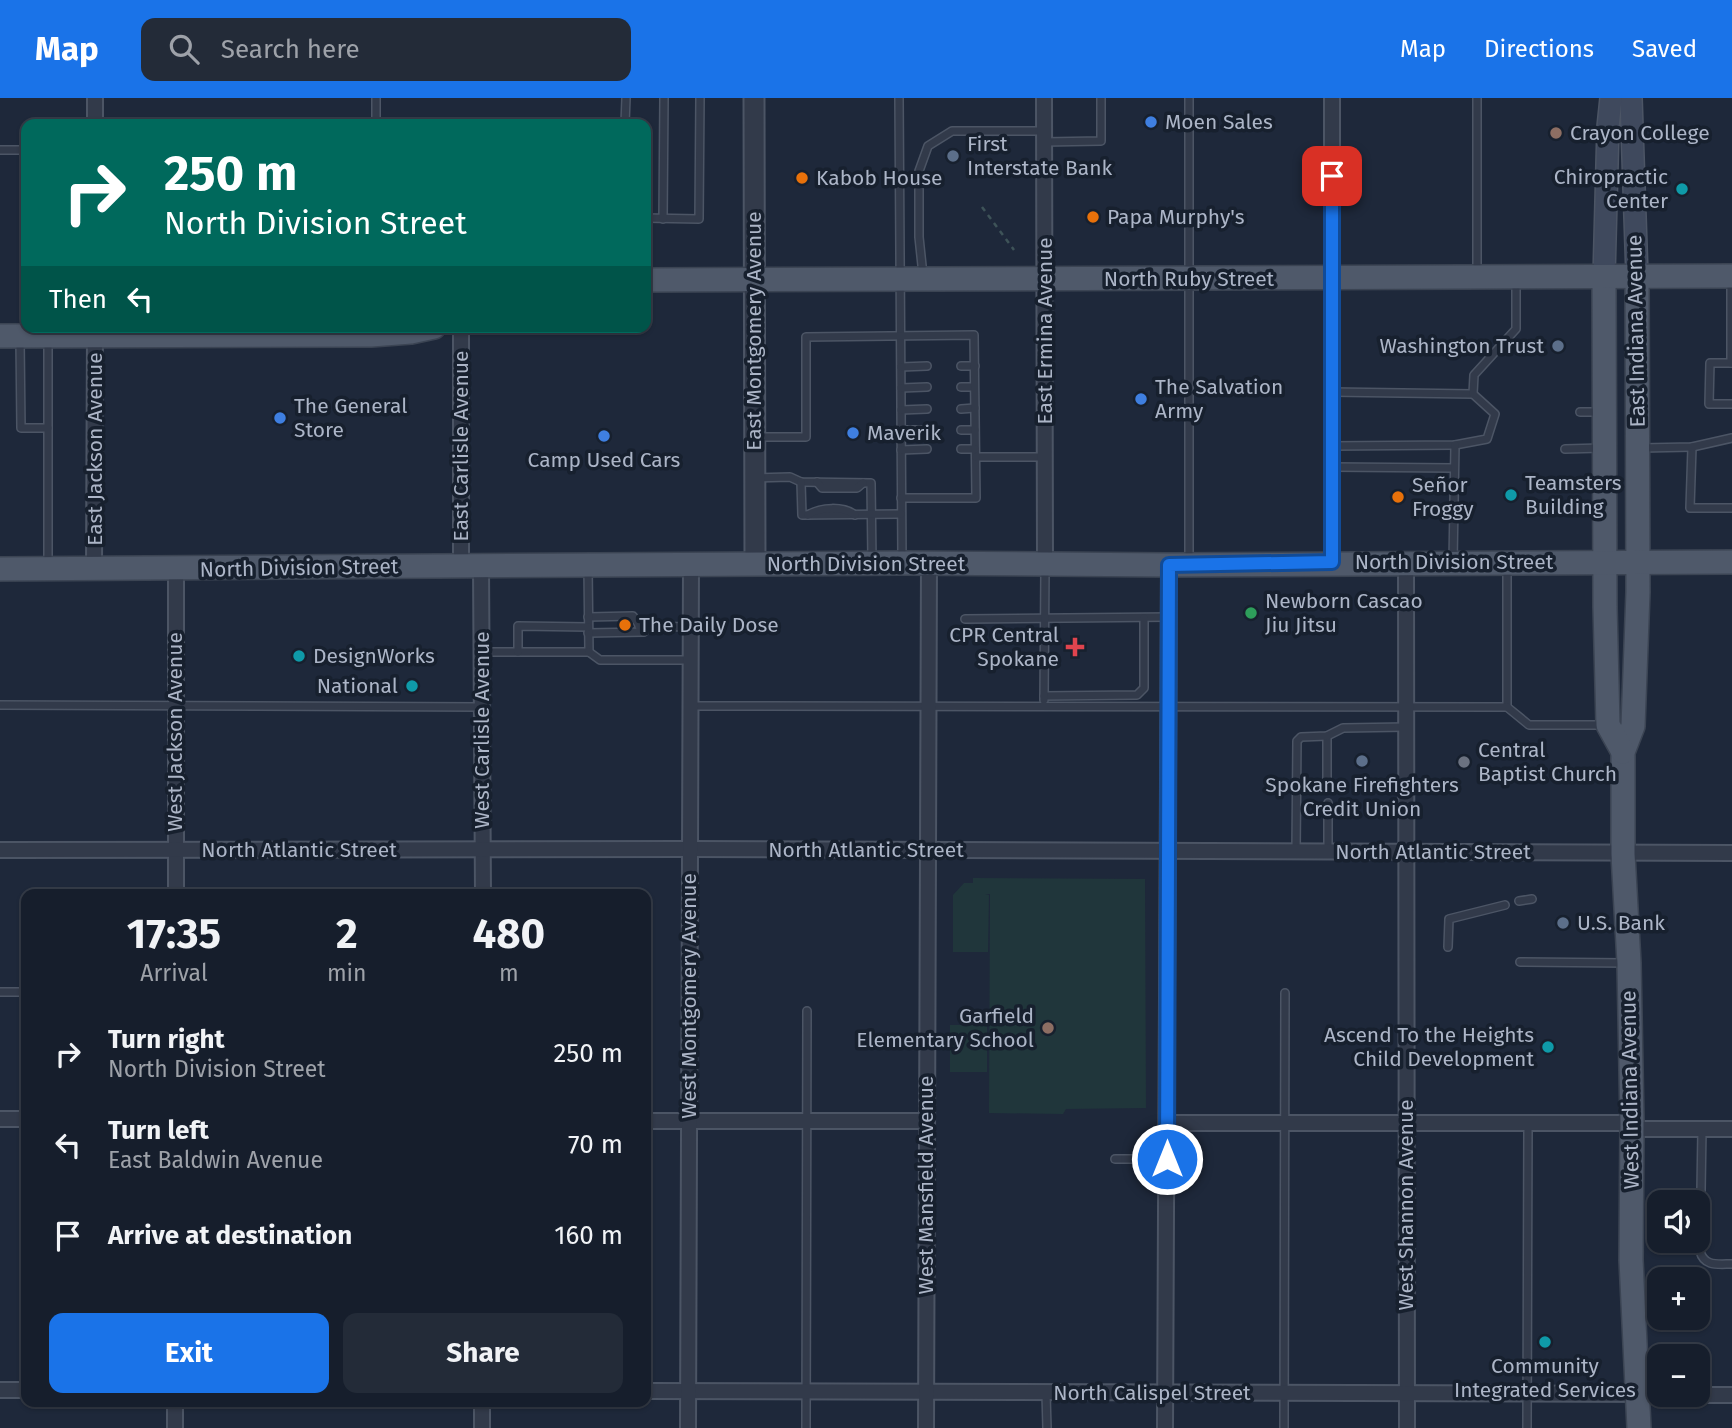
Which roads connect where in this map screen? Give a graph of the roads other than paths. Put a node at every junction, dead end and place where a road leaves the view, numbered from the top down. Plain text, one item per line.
1 (94, 98) edge
2 (376, 98) edge
3 (626, 98) edge
4 (664, 98) edge
5 (699, 98) edge
6 (754, 98) edge
7 (899, 98) edge
8 (1044, 98) edge
9 (1101, 98) edge
10 (1189, 98) edge
11 (1332, 98) edge
12 (1477, 98) edge
13 (1611, 98) edge
14 (1631, 98) edge
15 (94, 119) edge
16 (376, 119) edge
17 (625, 119) edge
18 (1044, 136) junction
19 (0, 149) edge
20 (21, 149) edge
21 (651, 218) edge
22 (663, 219) junction
23 (1637, 276) junction
24 (1731, 276) edge
25 (1604, 277) junction
26 (1332, 278) junction
27 (1478, 278) junction
28 (1516, 278) junction
29 (754, 279) junction
30 (924, 279) junction
31 (1191, 279) junction
32 (651, 280) edge
33 (901, 280) junction
34 (1045, 280) junction
35 (76, 333) edge
36 (95, 333) edge
37 (233, 333) edge
38 (398, 333) edge
39 (461, 333) edge
40 (10, 336) edge
41 (48, 336) junction
42 (900, 336) junction
43 (1731, 363) edge
44 (927, 366) dead end
45 (961, 366) dead end
46 (975, 366) junction
47 (901, 367) junction
48 (927, 387) dead end
49 (961, 387) dead end
50 (974, 387) junction
51 (901, 388) junction
52 (1332, 392) junction
53 (1473, 394) junction
54 (1732, 404) edge
55 (975, 408) junction
56 (927, 409) dead end
57 (961, 409) dead end
58 (901, 410) junction
59 (1580, 412) dead end
60 (1605, 412) junction
61 (48, 428) junction
62 (901, 430) junction
63 (927, 430) dead end
64 (961, 430) dead end
65 (975, 430) junction
66 (754, 437) junction
67 (1732, 438) edge
68 (1455, 445) junction
69 (1332, 446) junction
70 (1692, 447) junction
71 (1605, 448) junction
72 (1637, 448) junction
73 (927, 449) dead end
74 (961, 449) dead end
75 (1564, 449) dead end
76 (901, 450) junction
77 (976, 453) junction
78 (1045, 457) junction
79 (1332, 467) junction
80 (1454, 468) junction
81 (754, 478) junction
82 (801, 482) junction
83 (901, 498) junction
84 (1732, 508) edge
85 (901, 514) junction
86 (872, 515) junction
87 (1332, 562) junction
88 (1406, 562) junction
89 (1453, 562) junction
90 (1732, 562) edge
91 (872, 563) junction
92 (902, 563) junction
93 (929, 563) junction
94 (1507, 563) junction
95 (1605, 563) junction
96 (1638, 563) junction
97 (755, 564) junction
98 (588, 565) junction
99 (691, 565) junction
100 (1045, 565) junction
101 (1179, 565) junction
102 (471, 566) junction
103 (0, 569) edge
104 (176, 569) junction
105 (48, 570) junction
106 (94, 570) junction
107 (588, 617) junction
108 (1169, 617) junction
109 (1144, 618) junction
110 (965, 619) dead end
111 (1045, 619) junction
112 (639, 626) junction
113 (690, 627) junction
114 (588, 630) junction
115 (481, 652) junction
116 (519, 652) junction
117 (589, 652) junction
118 (690, 660) junction
119 (1044, 696) junction
120 (0, 705) edge
121 (175, 706) junction
122 (690, 706) junction
123 (928, 706) junction
124 (1044, 706) junction
125 (1169, 706) junction
126 (482, 707) junction
127 (1507, 707) junction
128 (1407, 708) junction
129 (1608, 724) junction
130 (1406, 727) junction
131 (1327, 736) junction
132 (1623, 752) junction
133 (1327, 787) dead end
134 (1328, 803) dead end
135 (689, 849) junction
136 (0, 850) edge
137 (176, 850) junction
138 (483, 850) junction
139 (928, 851) junction
140 (1169, 852) junction
141 (1296, 852) junction
142 (1328, 852) junction
143 (1406, 852) junction
144 (1732, 853) edge
145 (1623, 854) junction
146 (176, 889) edge
147 (483, 889) edge
148 (1532, 900) dead end
149 (1519, 901) dead end
150 (1505, 905) dead end
151 (1448, 947) dead end
152 (1520, 962) dead end
153 (1629, 963) junction
154 (0, 992) edge
155 (21, 992) edge
156 (1285, 993) dead end
157 (807, 1011) dead end
158 (0, 1119) edge
159 (21, 1119) edge
160 (651, 1121) edge
161 (689, 1121) junction
162 (926, 1121) junction
163 (807, 1122) junction
164 (1528, 1122) junction
165 (1167, 1123) junction
166 (1284, 1123) junction
167 (1406, 1123) junction
168 (1632, 1126) junction
169 (1702, 1129) junction
170 (1732, 1129) edge
171 (1115, 1159) dead end
172 (1167, 1159) junction
173 (1732, 1264) edge
174 (1647, 1386) edge
175 (0, 1390) edge
176 (21, 1390) edge
177 (651, 1391) edge
178 (689, 1391) junction
179 (806, 1391) junction
180 (926, 1392) junction
181 (1165, 1393) junction
182 (1284, 1393) junction
183 (1046, 1394) junction
184 (1407, 1394) junction
185 (1527, 1394) junction
186 (1647, 1394) edge
187 (1710, 1395) edge
188 (1732, 1395) edge
189 (1647, 1398) edge
190 (175, 1407) edge
191 (482, 1407) edge
192 (175, 1428) edge
193 (482, 1428) edge
194 (688, 1428) edge
195 (806, 1428) edge
196 (926, 1428) edge
197 (1046, 1428) edge
198 (1165, 1428) edge
199 (1284, 1428) edge
200 (1407, 1428) edge
201 (1527, 1428) edge
202 (1639, 1428) edge

1 - 15 street
2 - 16 lane
3 - 17 lane
4 - 22 lane
5 - 22 lane
6 - 29 street, East Montgomery Avenue
7 - 33 lane
8 - 18 street, East Ermina Avenue
9 - 18 lane
10 - 31 lane
11 - 26 street
12 - 27 lane
13 - 25 main road, East Indiana Avenue
14 - 23 main road, East Indiana Avenue
18 - 30 lane
18 - 34 street, East Ermina Avenue
19 - 20 lane
21 - 22 lane
23 - 24 main road, North Ruby Street
23 - 25 main road, North Ruby Street
23 - 72 main road, East Indiana Avenue
24 - 43 lane
25 - 28 main road, North Ruby Street
25 - 60 main road, East Indiana Avenue
26 - 27 main road, North Ruby Street
26 - 31 main road, North Ruby Street
26 - 52 street
27 - 28 main road, North Ruby Street
28 - 53 lane
29 - 32 main road, North Ruby Street
29 - 33 main road, North Ruby Street
29 - 66 street, East Montgomery Avenue
30 - 33 main road, North Ruby Street
30 - 34 main road, North Ruby Street
31 - 34 main road, North Ruby Street
31 - 101 lane
33 - 42 lane
34 - 78 street, East Ermina Avenue
35 - 41 main road
36 - 106 street, East Jackson Avenue
37 - 38 main road
39 - 102 street, East Carlisle Avenue
40 - 41 main road
40 - 61 lane
41 - 61 lane
42 - 46 lane
42 - 47 lane
42 - 66 lane
43 - 54 lane
44 - 47 lane
45 - 46 lane
46 - 50 lane
47 - 51 lane
48 - 51 lane
49 - 50 lane
50 - 55 lane
51 - 58 lane
52 - 53 lane
52 - 69 street
53 - 68 lane
55 - 57 lane
55 - 65 lane
56 - 58 lane
58 - 62 lane
59 - 60 lane
60 - 71 main road, East Indiana Avenue
61 - 105 lane
62 - 63 lane
62 - 76 lane
64 - 65 lane
65 - 77 lane
66 - 81 street, East Montgomery Avenue
67 - 70 lane
68 - 69 lane
68 - 80 lane
69 - 79 street
70 - 72 lane
70 - 84 lane
71 - 75 lane
71 - 95 main road, East Indiana Avenue
72 - 96 main road, East Indiana Avenue
73 - 76 lane
74 - 77 lane
76 - 83 lane
77 - 78 lane
77 - 83 lane
78 - 100 street, East Ermina Avenue
79 - 80 lane
79 - 87 street
80 - 89 lane
81 - 82 lane
81 - 97 street, East Montgomery Avenue
82 - 86 lane
82 - 86 lane
83 - 85 lane
85 - 86 lane
85 - 92 lane
86 - 91 lane
87 - 88 main road, North Division Street
87 - 101 main road, North Division Street
88 - 89 main road, North Division Street
88 - 128 street, West Shannon Avenue
89 - 94 main road, North Division Street
90 - 96 main road, North Division Street
91 - 92 main road, North Division Street
91 - 97 main road, North Division Street
92 - 93 main road, North Division Street
93 - 100 main road, North Division Street
93 - 123 street, West Mansfield Avenue
94 - 95 main road, North Division Street
94 - 127 lane
95 - 96 main road, North Division Street
95 - 129 main road, West Indiana Avenue
96 - 132 main road, West Indiana Avenue
97 - 99 main road, North Division Street
98 - 99 main road, North Division Street
98 - 102 main road, North Division Street
98 - 107 lane
99 - 113 street, West Montgomery Avenue
100 - 101 main road, North Division Street
100 - 111 lane
101 - 108 street
102 - 104 main road, North Division Street
102 - 115 street, West Carlisle Avenue
103 - 105 main road, North Division Street
104 - 106 main road, North Division Street
104 - 121 street, West Jackson Avenue
105 - 106 main road, North Division Street
107 - 112 lane
107 - 114 lane
108 - 109 lane
108 - 125 street
109 - 111 lane
109 - 119 lane
110 - 111 lane
111 - 119 lane
112 - 113 lane
112 - 114 lane
113 - 118 street, West Montgomery Avenue
114 - 116 lane
114 - 117 lane
115 - 116 lane
115 - 126 street, West Carlisle Avenue
116 - 117 lane
117 - 118 lane
118 - 122 street, West Montgomery Avenue
119 - 124 lane
120 - 121 lane
121 - 126 lane
121 - 137 street, West Jackson Avenue
122 - 123 lane
122 - 135 street, West Montgomery Avenue
123 - 124 lane
123 - 139 street, West Mansfield Avenue
124 - 125 lane
125 - 128 lane
125 - 140 street
126 - 138 street, West Carlisle Avenue
127 - 128 lane
127 - 129 lane
128 - 130 street, West Shannon Avenue
129 - 132 main road, West Indiana Avenue
130 - 131 lane
130 - 143 street, West Shannon Avenue
131 - 133 lane
131 - 141 lane
132 - 145 main road, West Indiana Avenue
134 - 142 lane
135 - 138 street, North Atlantic Street
135 - 139 street, North Atlantic Street
135 - 161 street, West Montgomery Avenue
136 - 137 street, North Atlantic Street
137 - 138 street, North Atlantic Street
137 - 146 street, West Jackson Avenue
138 - 147 street, West Carlisle Avenue
139 - 140 street, North Atlantic Street
139 - 162 street, West Mansfield Avenue
140 - 141 street, North Atlantic Street
140 - 165 street
141 - 142 street, North Atlantic Street
142 - 143 street, North Atlantic Street
143 - 145 street, North Atlantic Street
143 - 167 street, West Shannon Avenue
144 - 145 street, North Atlantic Street
145 - 153 main road, West Indiana Avenue
148 - 149 lane
150 - 151 lane
152 - 153 lane
153 - 168 main road, West Indiana Avenue
154 - 155 lane
156 - 166 lane
157 - 163 lane
158 - 159 street
160 - 161 street
161 - 163 street
161 - 178 street, West Montgomery Avenue
162 - 163 street
162 - 180 street, West Mansfield Avenue
163 - 179 lane
164 - 167 street
164 - 168 street
164 - 185 lane
165 - 166 street
165 - 172 street
166 - 167 street
166 - 182 lane
167 - 184 street, West Shannon Avenue
168 - 169 street
168 - 174 main road, West Indiana Avenue
169 - 170 street
169 - 173 lane
171 - 172 lane
172 - 181 street
175 - 176 street
177 - 178 street, North Calispel Street
178 - 179 street, North Calispel Street
178 - 194 street, West Montgomery Avenue
179 - 180 street, North Calispel Street
179 - 195 lane
180 - 183 street, North Calispel Street
180 - 196 street, West Mansfield Avenue
181 - 182 street, North Calispel Street
181 - 183 street, North Calispel Street
181 - 198 street
182 - 184 street, North Calispel Street
182 - 199 lane
183 - 197 lane
184 - 185 street, North Calispel Street
184 - 200 street, West Shannon Avenue
185 - 186 street, North Calispel Street
185 - 201 lane
187 - 188 street
189 - 202 main road, West Indiana Avenue
190 - 192 street
191 - 193 street

